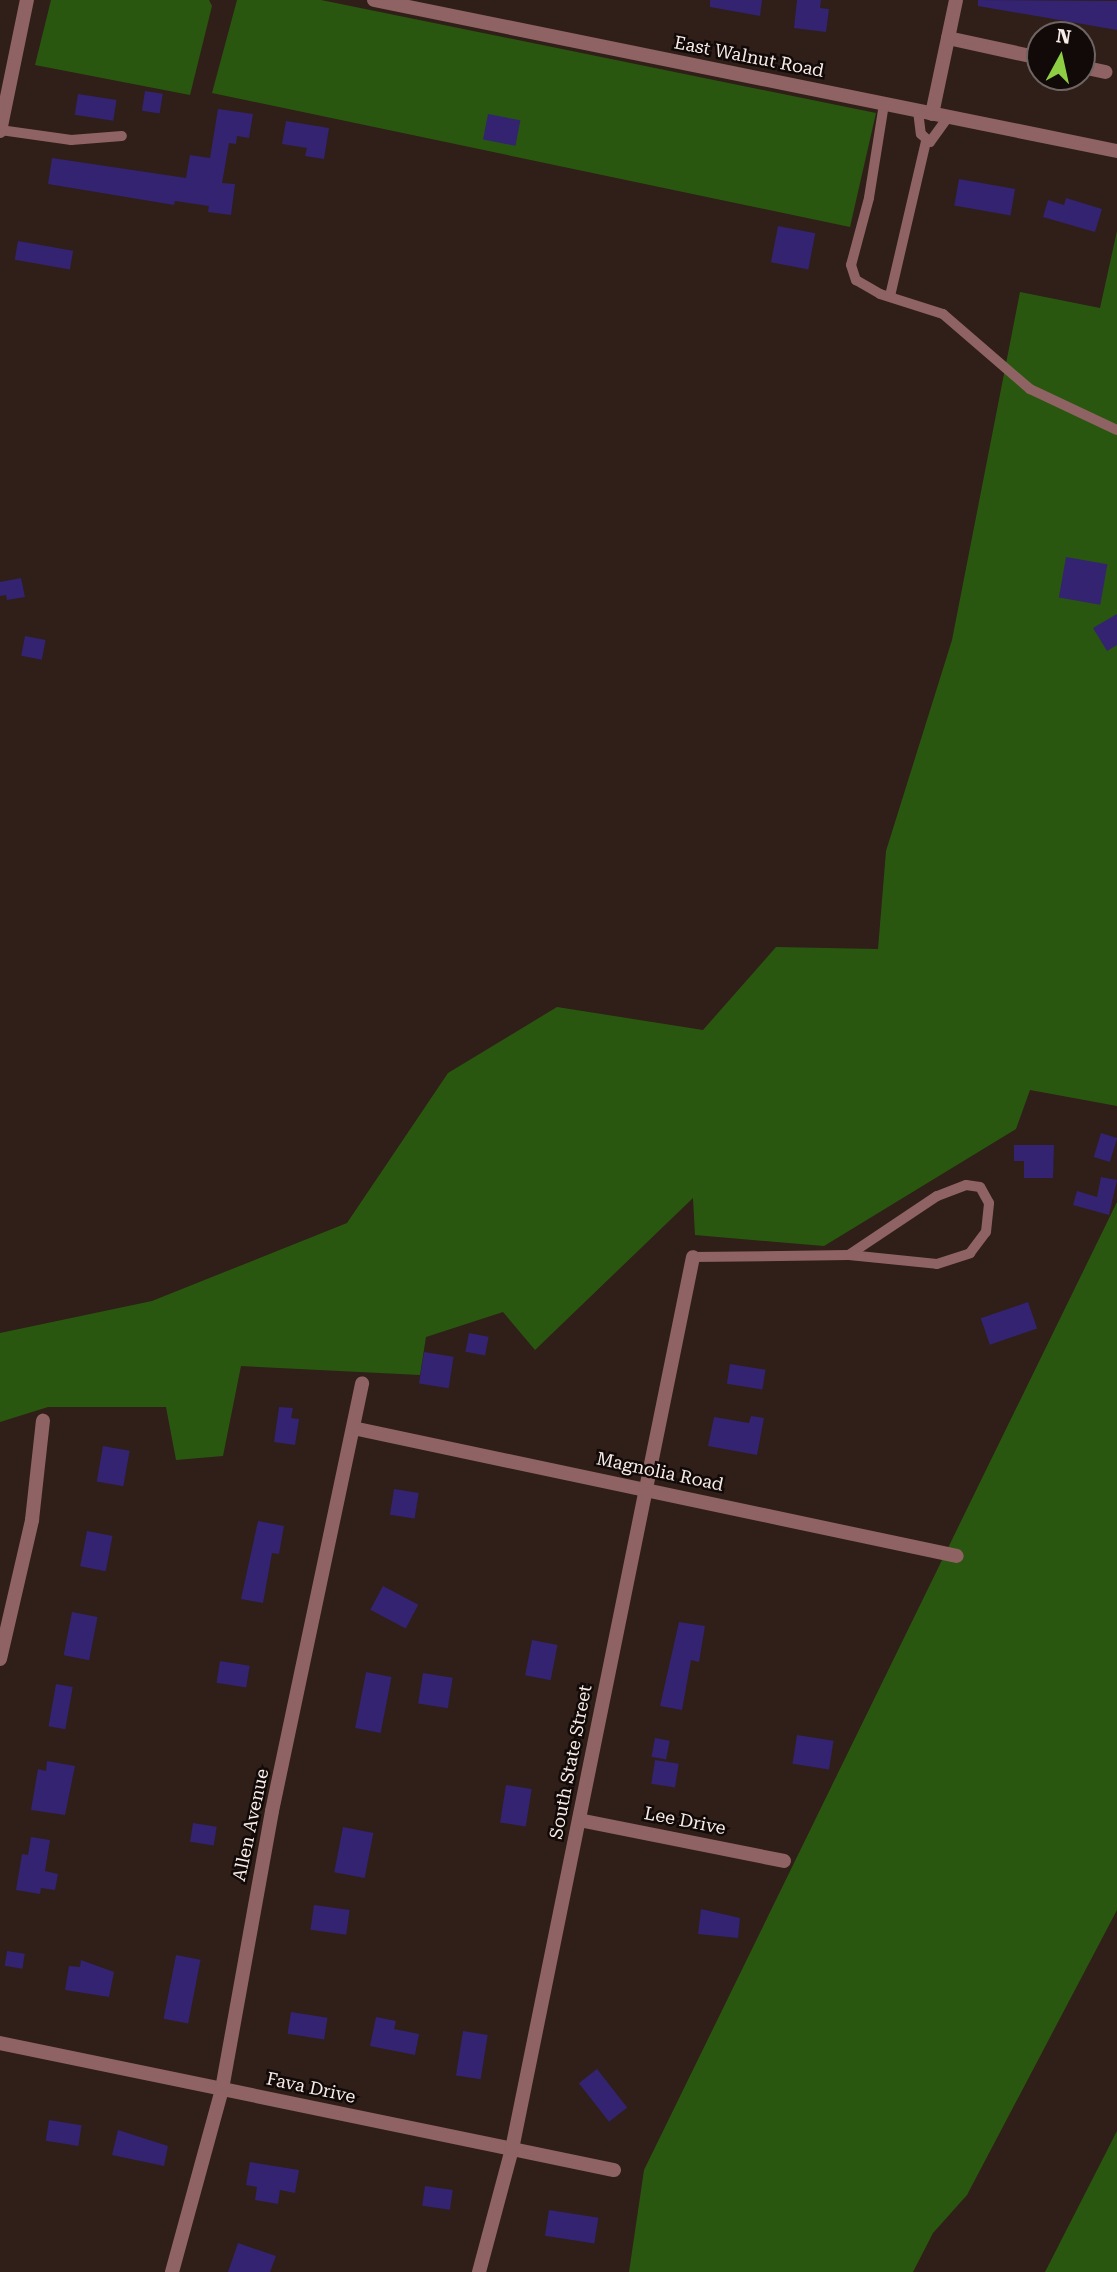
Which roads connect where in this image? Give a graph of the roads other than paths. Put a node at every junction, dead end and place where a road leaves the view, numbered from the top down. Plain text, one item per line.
1 (27, 0) edge
2 (374, 0) edge
3 (956, 0) edge
4 (948, 38) junction
5 (1026, 55) edge
6 (1096, 70) edge
7 (1105, 72) dead end
8 (884, 104) junction
9 (925, 112) junction
10 (948, 117) junction
11 (0, 130) edge
12 (122, 135) dead end
13 (926, 141) junction
14 (1117, 151) edge
15 (890, 296) junction
16 (1117, 430) edge
17 (849, 1255) junction
18 (692, 1257) joint
19 (362, 1383) dead end
20 (43, 1421) dead end
21 (353, 1428) junction
22 (645, 1488) junction
23 (957, 1556) dead end
24 (0, 1659) edge
25 (579, 1820) junction
26 (784, 1861) dead end
27 (0, 2043) edge
28 (222, 2089) junction
29 (512, 2149) junction
30 (614, 2171) dead end
31 (172, 2272) edge
32 (479, 2272) edge

1 - 11 street
2 - 8 street, East Walnut Road
3 - 4 street
4 - 5 street
4 - 9 street
6 - 7 street
8 - 9 street, East Walnut Road
8 - 15 lane
9 - 10 street, East Walnut Road
9 - 13 lane
10 - 13 lane
10 - 14 street, East Walnut Road
11 - 12 lane
13 - 15 lane
15 - 16 lane
17 - 17 lane
17 - 18 lane
18 - 22 street, South State Street
19 - 21 street, Allen Avenue
20 - 24 street
21 - 22 street, Magnolia Road
21 - 28 street, Allen Avenue
22 - 23 street, Magnolia Road
22 - 25 street, South State Street
25 - 26 street, Lee Drive
25 - 29 street, South State Street
27 - 28 street, Fava Drive
28 - 29 street, Fava Drive
28 - 31 street, Allen Avenue
29 - 30 street, Fava Drive
29 - 32 street, South State Street

